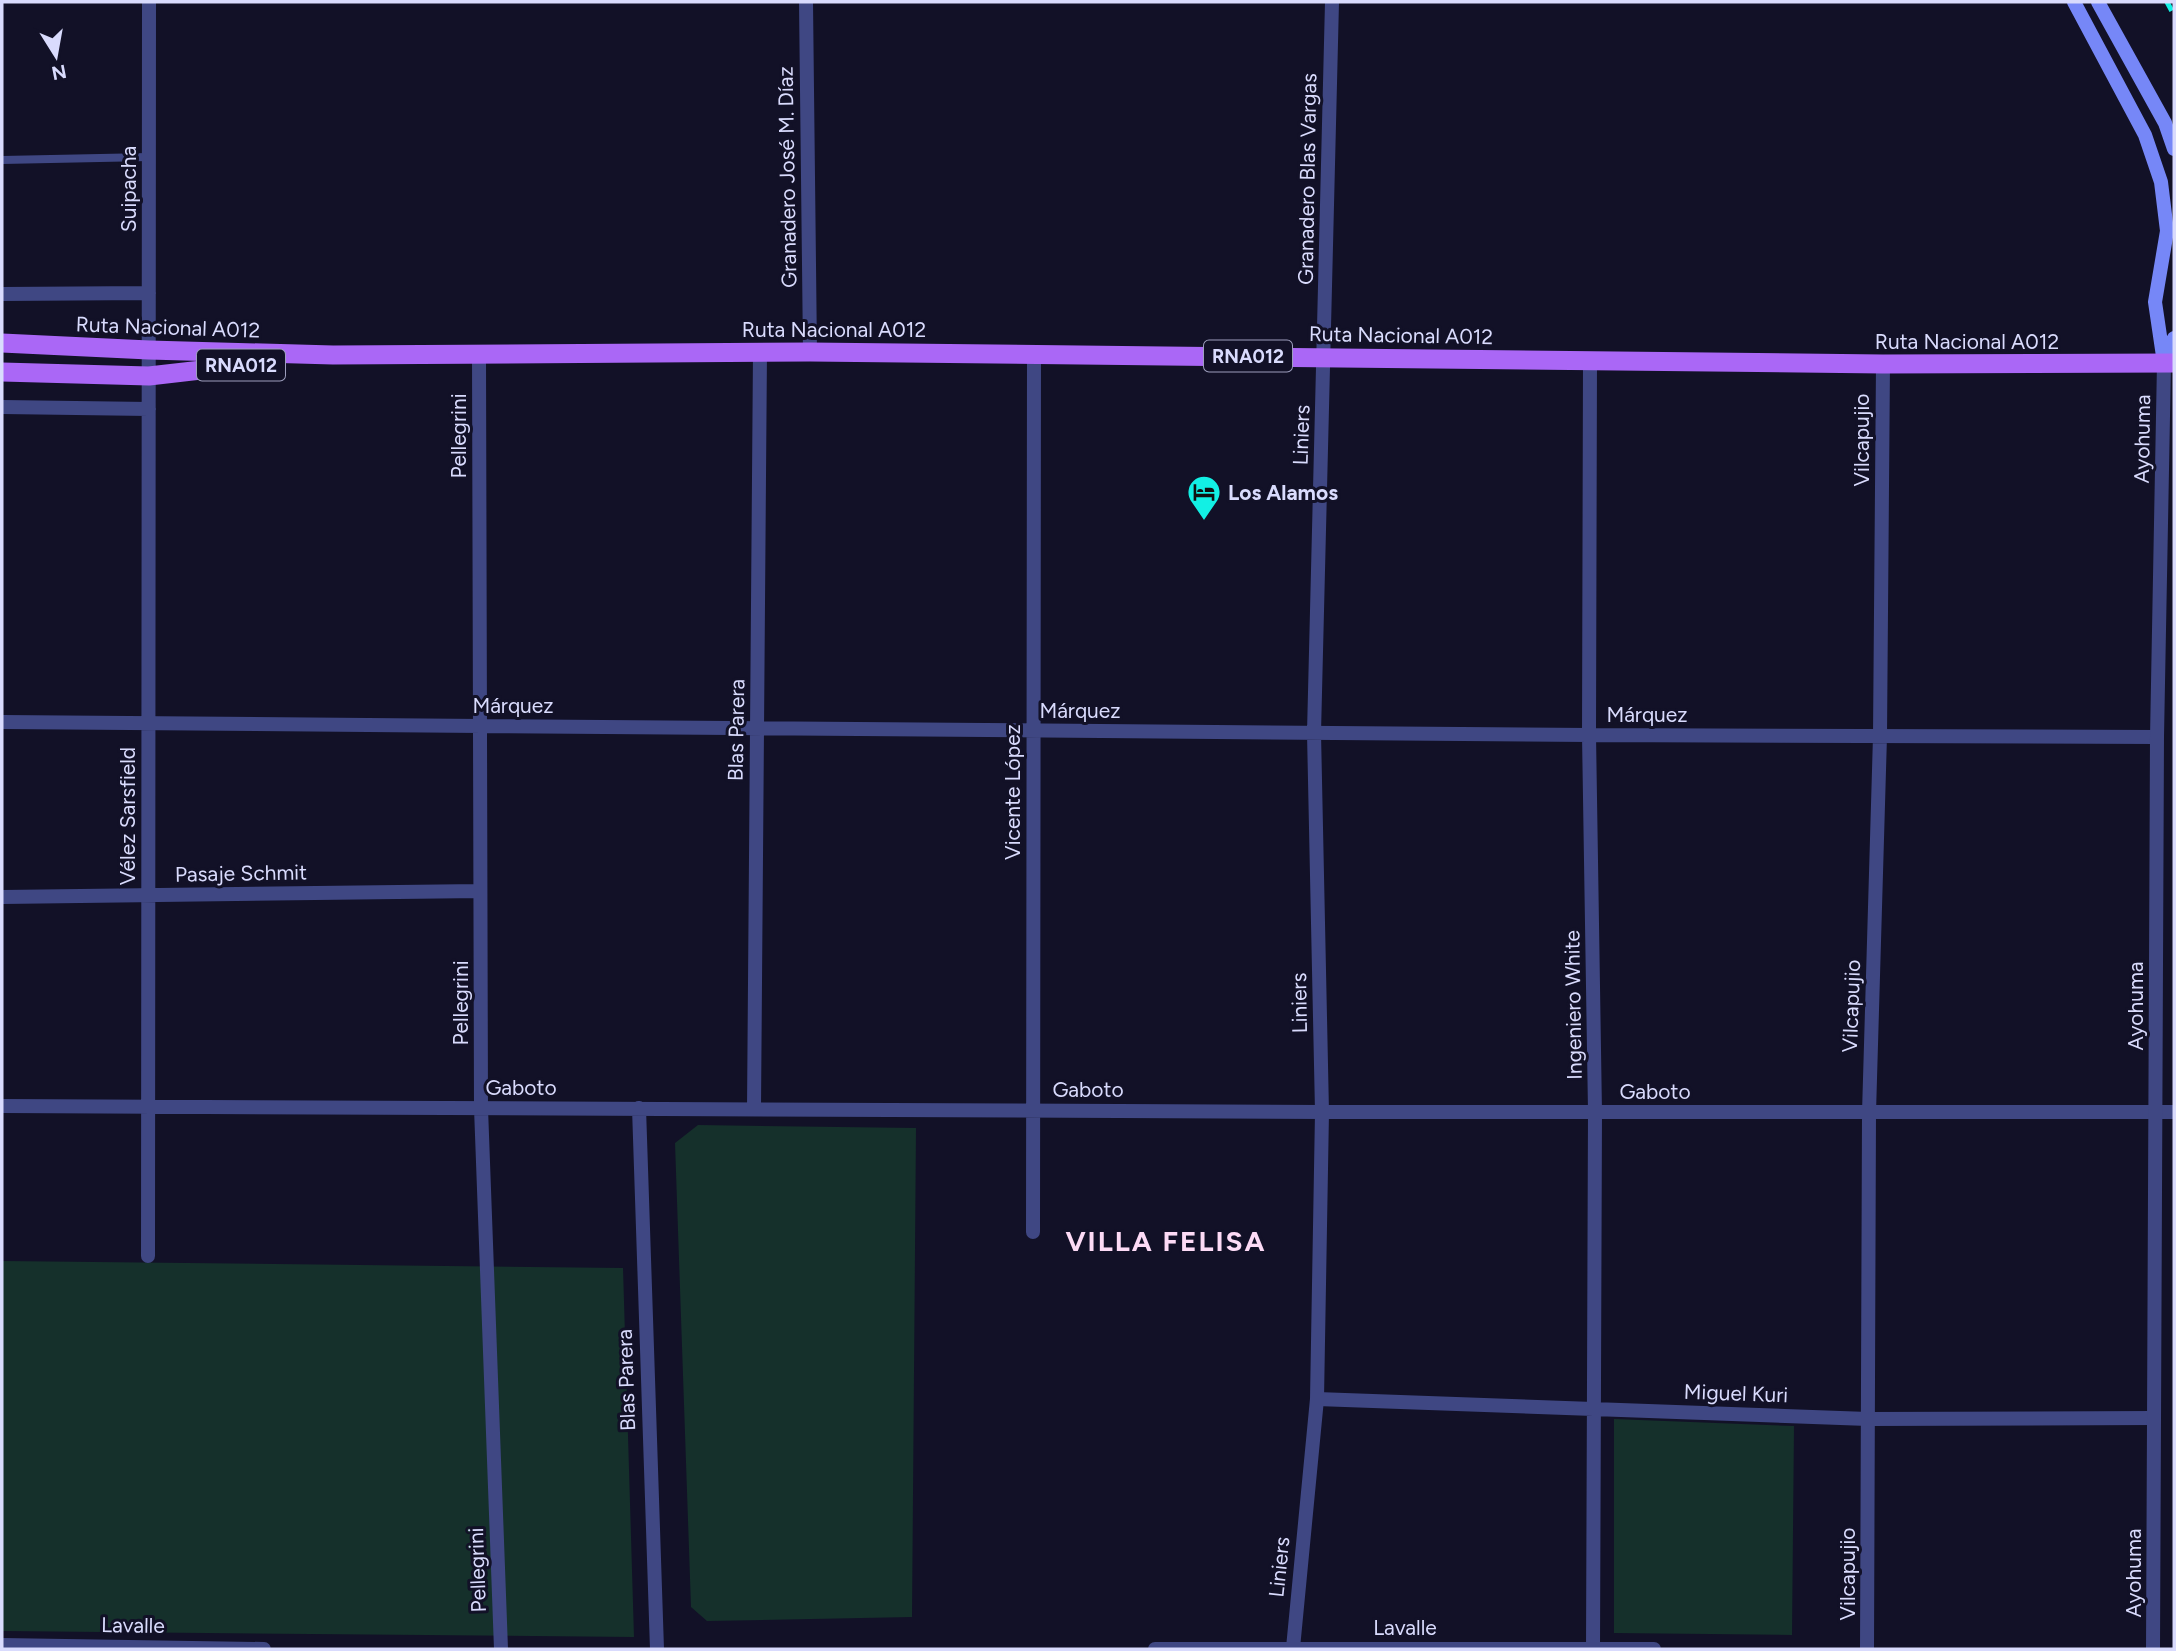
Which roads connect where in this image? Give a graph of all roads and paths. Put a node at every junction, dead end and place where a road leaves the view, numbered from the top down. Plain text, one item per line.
1 (149, 2) edge
2 (806, 2) edge
3 (1332, 2) edge
4 (2074, 2) edge
5 (2098, 2) edge
6 (2174, 149) edge
7 (149, 157) junction
8 (2, 160) edge
9 (149, 293) junction
10 (2, 294) edge
11 (2174, 338) edge
12 (2, 343) edge
13 (149, 351) junction
14 (761, 351) junction
15 (810, 352) junction
16 (1034, 353) junction
17 (333, 355) junction
18 (479, 356) junction
19 (1324, 357) junction
20 (1590, 360) junction
21 (2169, 363) edge
22 (1883, 364) junction
23 (2, 372) edge
24 (149, 376) junction
25 (2, 407) edge
26 (149, 409) junction
27 (2, 722) edge
28 (149, 723) junction
29 (480, 726) junction
30 (757, 728) junction
31 (1033, 731) junction
32 (1314, 733) junction
33 (1589, 735) junction
34 (1880, 736) junction
35 (2157, 737) junction
36 (480, 891) junction
37 (148, 895) junction
38 (2, 897) edge
39 (2, 1106) edge
40 (148, 1107) junction
41 (481, 1108) junction
42 (639, 1108) junction
43 (754, 1109) junction
44 (1033, 1110) junction
45 (2156, 1111) junction
46 (1322, 1112) junction
47 (1595, 1112) junction
48 (2174, 1112) edge
49 (1869, 1113) junction
50 (1033, 1232) dead end
51 (148, 1256) dead end
52 (1317, 1399) junction
53 (1594, 1409) junction
54 (2154, 1418) junction
55 (1868, 1419) junction
56 (2, 1645) edge
57 (165, 1648) edge
58 (1293, 1648) edge
59 (1321, 1648) edge
60 (1592, 1648) edge
61 (264, 1649) edge
62 (501, 1649) edge
63 (657, 1649) edge
64 (1155, 1649) edge
65 (1654, 1649) edge
66 (1867, 1649) edge
67 (2153, 1649) edge

1 - 7 street, Suipacha
2 - 15 street, Granadero José M. Díaz
3 - 19 street, Granadero Blas Vargas
4 - 21 main road
5 - 6 main road
7 - 8 lane
7 - 9 street, Suipacha
9 - 10 street
9 - 13 street, Suipacha
11 - 21 main road
12 - 13 main road, Ruta Nacional A012 / RNA012
13 - 17 main road, Ruta Nacional A012 / RNA012
13 - 24 street, Suipacha
14 - 15 main road, Ruta Nacional A012 / RNA012
14 - 18 main road, Ruta Nacional A012 / RNA012
14 - 30 street, Blas Parera
15 - 16 main road, Ruta Nacional A012 / RNA012
16 - 19 main road, Ruta Nacional A012 / RNA012
16 - 31 street, Vicente López
17 - 18 main road, Ruta Nacional A012 / RNA012
17 - 24 main road, Ruta Nacional A012 / RNA012
18 - 29 street, Pellegrini
19 - 20 main road, Ruta Nacional A012 / RNA012
19 - 32 street, Liniers
20 - 22 main road, Ruta Nacional A012 / RNA012
20 - 33 street, Ingeniero White
21 - 22 main road, Ruta Nacional A012 / RNA012
21 - 35 street, Ayohuma
22 - 34 street, Vilcapujio
23 - 24 main road, Ruta Nacional A012 / RNA012
24 - 26 street, Vélez Sarsfield
25 - 26 street
26 - 28 street, Vélez Sarsfield
27 - 28 street, Márquez
28 - 29 street, Márquez
28 - 37 street, Vélez Sarsfield
29 - 30 street, Márquez
29 - 36 street, Pellegrini
30 - 31 street, Márquez
30 - 43 street, Blas Parera
31 - 32 street, Márquez
31 - 44 street, Vicente López
32 - 33 street, Márquez
32 - 46 street, Liniers
33 - 34 street, Márquez
33 - 47 street, Ingeniero White
34 - 35 street, Márquez
34 - 49 street, Vilcapujio
35 - 45 street, Ayohuma
36 - 37 street, Pasaje Schmit
36 - 41 street, Pellegrini
37 - 38 street, Pasaje Schmit
37 - 40 street, Vélez Sarsfield
39 - 40 street, Gaboto
40 - 41 street, Gaboto
40 - 51 street, Vélez Sarsfield
41 - 42 street, Gaboto
41 - 62 street, Pellegrini
42 - 43 street, Gaboto
42 - 63 street, Blas Parera
43 - 44 street, Gaboto
44 - 46 street, Gaboto
44 - 50 street, Vicente López
45 - 48 street, Gaboto
45 - 49 street, Gaboto
45 - 54 street, Ayohuma
46 - 47 street, Gaboto
46 - 52 street, Liniers
47 - 49 street, Gaboto
47 - 53 street, Ingeniero White
49 - 55 street, Vilcapujio
52 - 53 street, Miguel Kuri
52 - 58 street, Liniers
53 - 55 street, Miguel Kuri
53 - 60 street, Ingeniero White
54 - 55 street, Miguel Kuri
54 - 67 street, Ayohuma
55 - 66 street, Vilcapujio
56 - 57 street, Lavalle
57 - 61 street, Lavalle
58 - 59 street, Lavalle
58 - 64 street, Lavalle
59 - 60 street, Lavalle
60 - 65 street, Lavalle

